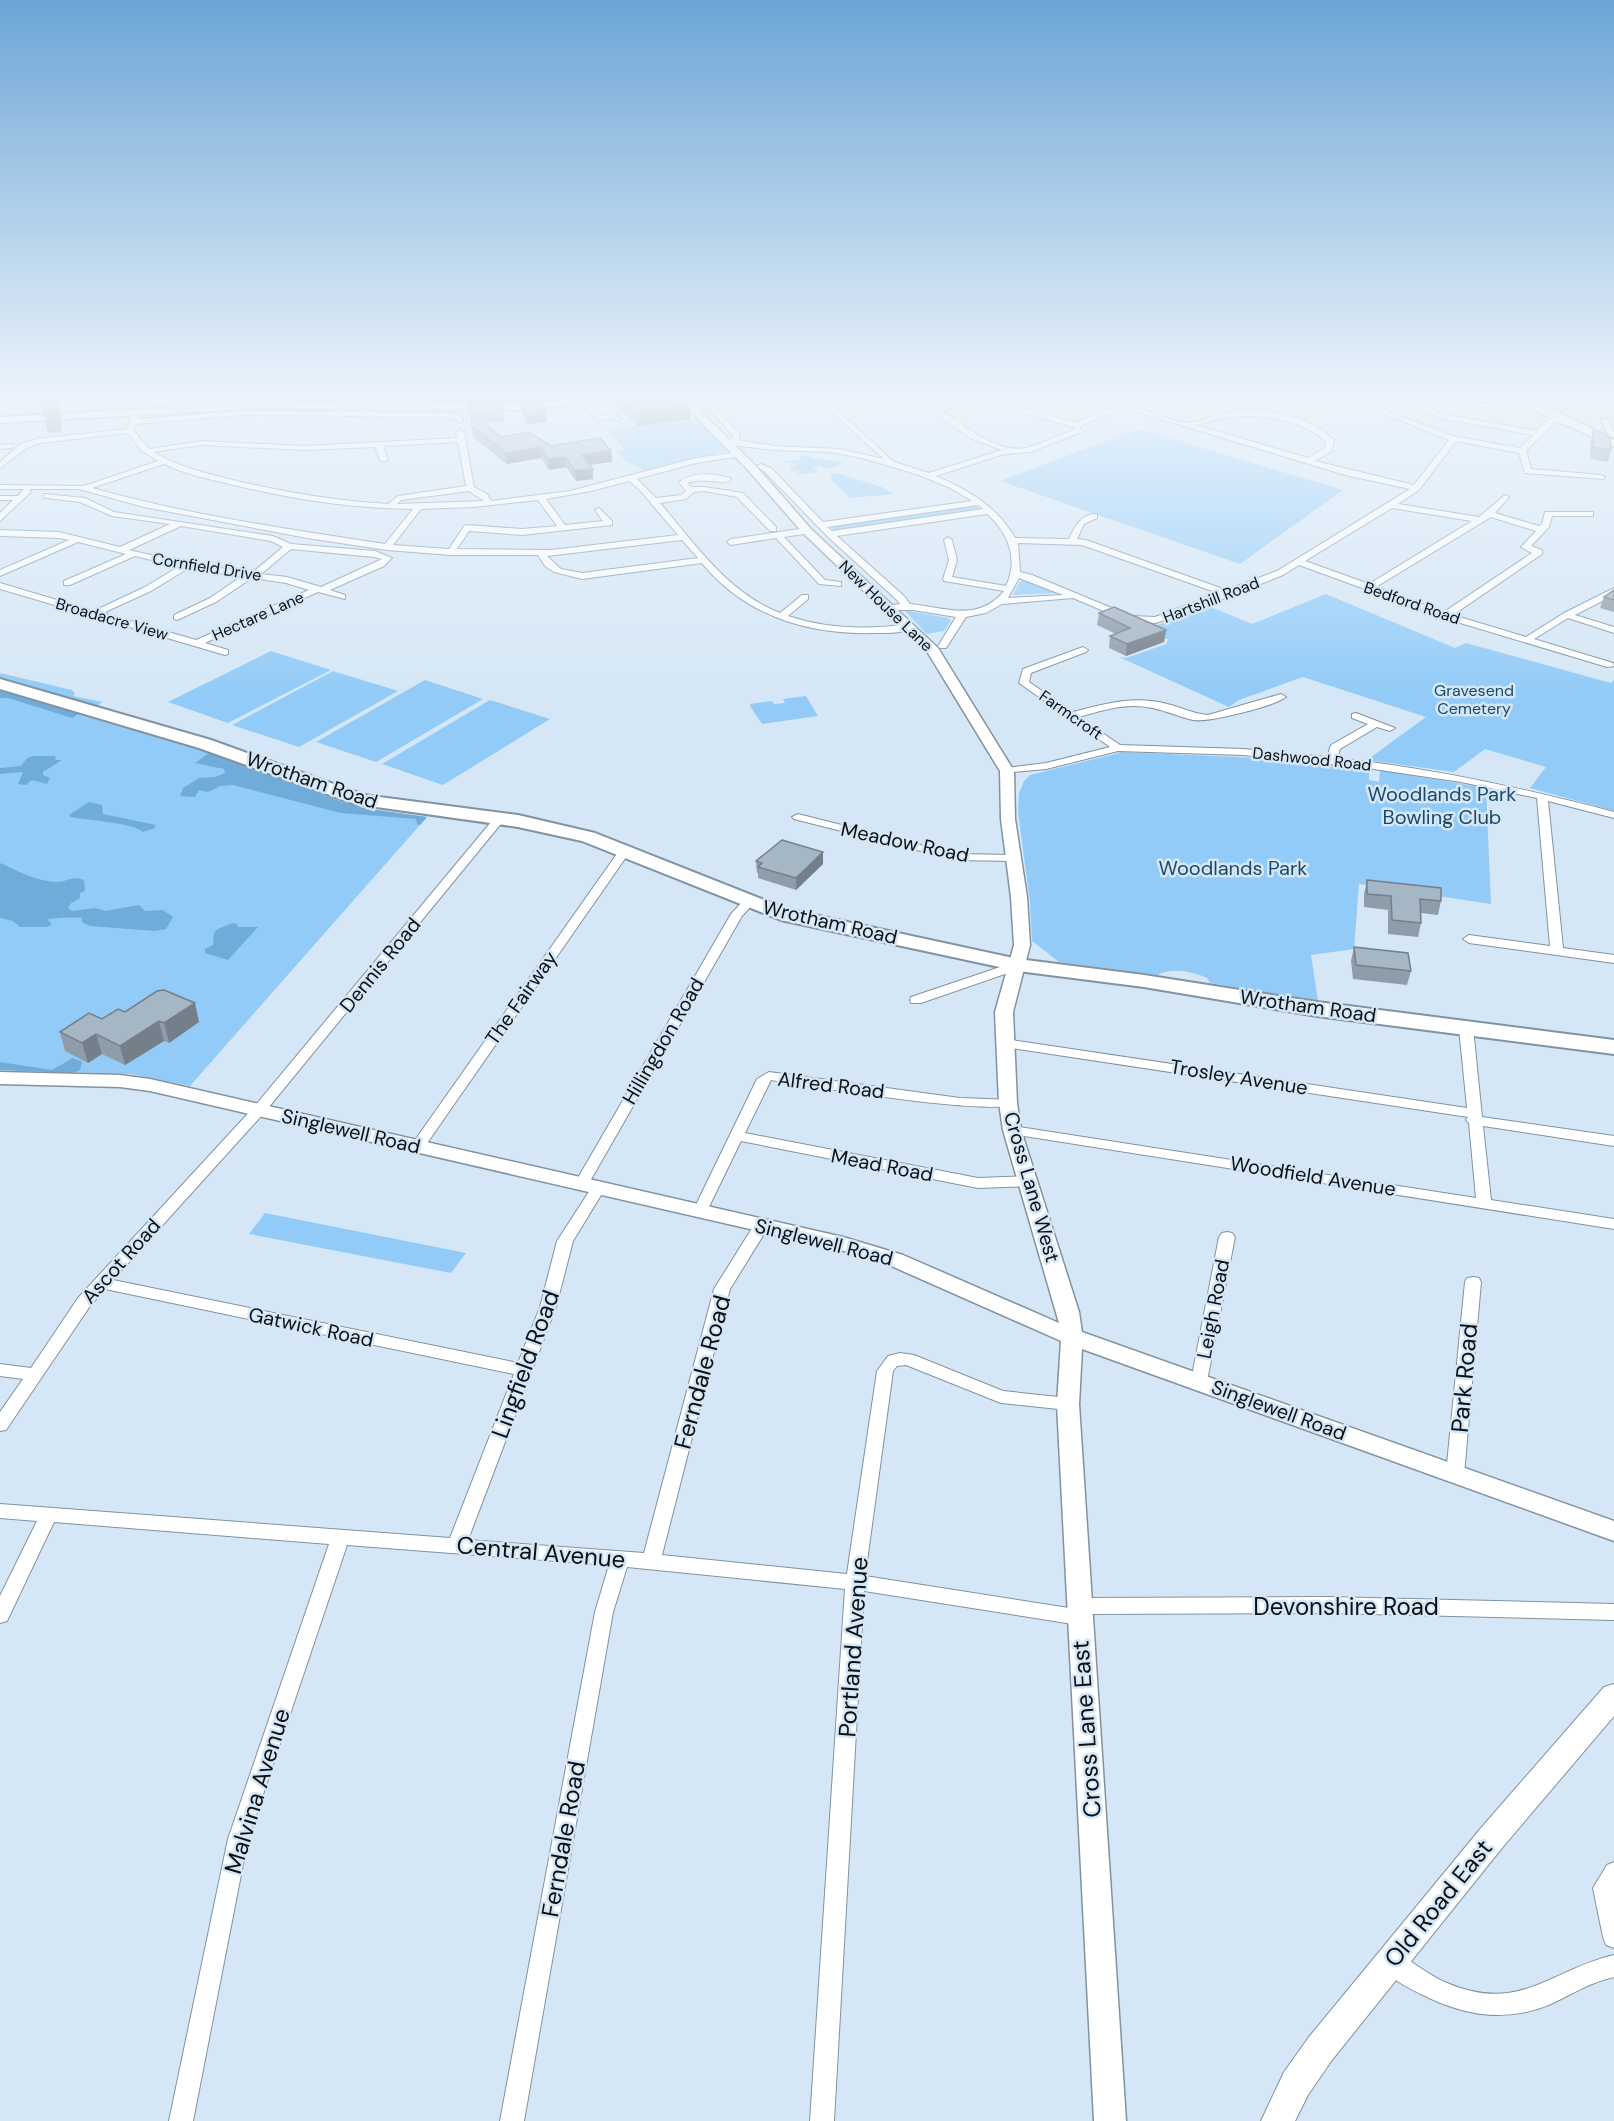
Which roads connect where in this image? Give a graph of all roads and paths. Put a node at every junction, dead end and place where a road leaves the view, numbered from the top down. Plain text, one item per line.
1 (15, 496) edge
2 (22, 496) edge
3 (45, 496) edge
4 (113, 496) edge
5 (307, 496) edge
6 (414, 496) edge
7 (484, 496) edge
8 (545, 496) edge
9 (650, 496) edge
10 (686, 496) edge
11 (741, 496) edge
12 (776, 496) edge
13 (793, 496) edge
14 (965, 496) edge
15 (1404, 496) edge
16 (540, 497) junction
17 (1505, 497) dead end
18 (0, 498) edge
19 (655, 501) junction
20 (488, 502) junction
21 (978, 503) junction
22 (1391, 505) junction
23 (390, 507) junction
24 (419, 507) junction
25 (599, 510) dead end
26 (989, 511) junction
27 (1490, 514) junction
28 (1590, 514) dead end
29 (761, 516) junction
30 (1094, 516) dead end
31 (0, 518) edge
32 (750, 518) dead end
33 (1480, 520) junction
34 (180, 523) junction
35 (821, 525) junction
36 (562, 527) junction
37 (1539, 529) junction
38 (807, 531) junction
39 (776, 532) junction
40 (0, 533) edge
41 (830, 534) junction
42 (684, 537) junction
43 (78, 539) junction
44 (948, 540) dead end
45 (1012, 540) junction
46 (1072, 541) junction
47 (731, 542) dead end
48 (289, 546) junction
49 (387, 547) junction
50 (119, 550) junction
51 (451, 552) junction
52 (541, 553) junction
53 (133, 554) junction
54 (704, 560) junction
55 (1298, 562) junction
56 (186, 566) junction
57 (0, 573) edge
58 (1016, 574) junction
59 (253, 575) junction
60 (68, 583) dead end
61 (838, 584) dead end
62 (0, 586) edge
63 (1369, 588) junction
64 (321, 589) junction
65 (1010, 589) junction
66 (1614, 591) edge
67 (1228, 594) junction
68 (1073, 596) junction
69 (342, 597) dead end
70 (805, 597) dead end
71 (1000, 602) junction
72 (906, 606) junction
73 (889, 608) junction
74 (94, 614) junction
75 (1446, 615) junction
76 (1567, 615) junction
77 (783, 616) junction
78 (177, 617) dead end
79 (961, 617) junction
80 (909, 627) junction
81 (1614, 630) edge
82 (1527, 640) junction
83 (198, 643) junction
84 (943, 646) dead end
85 (1083, 650) dead end
86 (225, 651) dead end
87 (1610, 665) dead end
88 (0, 684) edge
89 (1281, 697) dead end
90 (1070, 716) junction
91 (1356, 716) dead end
92 (1376, 723) junction
93 (1390, 728) dead end
94 (1118, 748) junction
95 (1331, 761) junction
96 (1007, 771) junction
97 (1542, 796) junction
98 (1614, 816) edge
99 (798, 817) dead end
100 (500, 818) junction
101 (625, 850) junction
102 (1014, 858) junction
103 (748, 903) junction
104 (1469, 939) dead end
105 (1557, 951) junction
106 (1614, 960) edge
107 (1018, 965) junction
108 (916, 1000) dead end
109 (1466, 1028) junction
110 (1005, 1043) junction
111 (1614, 1047) edge
112 (0, 1078) edge
113 (1008, 1103) junction
114 (259, 1110) junction
115 (1473, 1116) junction
116 (1012, 1130) junction
117 (736, 1136) junction
118 (1614, 1141) edge
119 (418, 1146) junction
120 (1028, 1181) junction
121 (591, 1185) junction
122 (1484, 1203) junction
123 (700, 1211) junction
124 (1614, 1224) edge
125 (761, 1226) junction
126 (1227, 1237) dead end
127 (1473, 1282) dead end
128 (100, 1284) junction
129 (1072, 1337) junction
130 (0, 1370) edge
131 (524, 1370) junction
132 (33, 1374) junction
133 (1198, 1381) junction
134 (1068, 1404) junction
135 (0, 1425) edge
136 (1455, 1474) junction
137 (0, 1510) edge
138 (48, 1515) junction
139 (1614, 1531) edge
140 (340, 1538) junction
141 (457, 1544) junction
142 (620, 1558) junction
143 (651, 1561) junction
144 (855, 1582) junction
145 (1078, 1612) junction
146 (1614, 1612) edge
147 (0, 1615) edge
148 (1614, 1696) edge
149 (1614, 1872) edge
150 (1614, 1937) edge
151 (1391, 1962) junction
152 (1614, 1966) edge
153 (181, 2121) edge
154 (512, 2121) edge
155 (822, 2121) edge
156 (1110, 2121) edge
157 (1278, 2121) edge

1 - 18 street
2 - 31 street
3 - 34 street
4 - 49 street
5 - 23 street
6 - 23 street
7 - 20 street
8 - 16 street
9 - 19 street
10 - 19 street
11 - 29 street
12 - 38 street, New House Lane
13 - 35 street, New House Lane
14 - 21 street
15 - 22 street, Hartshill Road
16 - 20 street
16 - 36 street
17 - 27 street
19 - 42 street
20 - 24 street
21 - 26 street
21 - 35 street
22 - 33 street
22 - 55 street, Hartshill Road
23 - 24 street
24 - 49 street
25 - 36 street
26 - 41 street
26 - 45 street
27 - 33 street
27 - 37 street
28 - 37 street
29 - 32 street
29 - 39 street
30 - 46 street
33 - 63 street
34 - 48 street
34 - 50 street
35 - 41 street, New House Lane
36 - 51 street
37 - 75 street
38 - 39 street
38 - 73 street, New House Lane
39 - 47 street
39 - 61 street
40 - 43 street, Cornfield Drive
41 - 72 street, New House Lane
42 - 52 street
42 - 54 street
43 - 50 street, Cornfield Drive
43 - 57 street
44 - 65 street
45 - 46 street
45 - 58 street
46 - 67 street
48 - 59 street
48 - 64 street, Hectare Lane
49 - 51 street
50 - 53 street, Cornfield Drive
51 - 52 street
52 - 54 street
53 - 56 street, Cornfield Drive
53 - 60 street
54 - 77 street
55 - 63 street, Bedford Road
55 - 67 street, Hartshill Road
56 - 59 street, Cornfield Drive
56 - 74 street
58 - 65 street
58 - 68 street, Hartshill Road
59 - 64 street, Cornfield Drive
59 - 78 street
62 - 74 street, Broadacre View
63 - 75 street, Bedford Road
64 - 69 street, Cornfield Drive
64 - 83 street, Hectare Lane
65 - 71 street
66 - 76 street
67 - 68 street, Hartshill Road
68 - 71 street, Hartshill Road
70 - 77 street
71 - 79 street
72 - 73 street
72 - 79 street
73 - 80 street, New House Lane
74 - 83 street, Broadacre View
75 - 82 street, Bedford Road
76 - 81 street
76 - 82 street
77 - 80 street
79 - 84 street, New House Lane
80 - 96 street, New House Lane
82 - 87 street, Bedford Road
83 - 86 street, Broadacre View
85 - 90 street, Farmcroft
88 - 100 main road, Wrotham Road
89 - 90 street
90 - 94 street, Farmcroft
91 - 92 street
92 - 93 street
92 - 95 street
94 - 95 street, Dashwood Road
94 - 96 street, Dashwood Road
95 - 97 street, Dashwood Road
96 - 102 street, New House Lane
97 - 98 street, Dashwood Road
97 - 105 street
99 - 102 street, Meadow Road
100 - 101 main road, Wrotham Road
100 - 114 street, Dennis Road
101 - 103 main road, Wrotham Road
101 - 119 street, The Fairway
102 - 107 street, New House Lane
103 - 107 main road, Wrotham Road
103 - 121 street, Hillingdon Road
104 - 105 street
105 - 106 street
107 - 108 street
107 - 109 main road, Wrotham Road
107 - 110 street, Cross Lane West
109 - 111 main road, Wrotham Road
109 - 115 street
110 - 113 street, Cross Lane West
110 - 115 street, Trosley Avenue
112 - 114 street, Singlewell Road
113 - 116 street, Cross Lane West
113 - 117 street, Alfred Road
114 - 119 street, Singlewell Road
114 - 128 street, Ascot Road
115 - 118 street, Trosley Avenue
115 - 122 street
116 - 120 street, Cross Lane West
116 - 122 street, Woodfield Avenue
117 - 120 street, Mead Road
117 - 123 street, Alfred Road
119 - 121 street, Singlewell Road
120 - 129 street, Cross Lane West
121 - 123 street, Singlewell Road
121 - 131 street, Lingfield Road
122 - 124 street, Woodfield Avenue
123 - 125 street, Singlewell Road
125 - 129 street, Singlewell Road
125 - 143 street, Ferndale Road
126 - 133 street, Leigh Road
127 - 136 street, Park Road
128 - 131 street, Gatwick Road
128 - 132 street, Ascot Road
129 - 133 street, Singlewell Road
129 - 134 street, Cross Lane East
130 - 132 street
131 - 141 street, Lingfield Road
132 - 135 street, Ascot Road
133 - 136 street, Singlewell Road
134 - 144 street, Portland Avenue
134 - 145 street, Cross Lane East
136 - 139 street, Singlewell Road
137 - 138 street, Central Avenue
138 - 140 street, Central Avenue
138 - 147 street
140 - 141 street, Central Avenue
140 - 153 street, Malvina Avenue
141 - 142 street, Central Avenue
142 - 143 street, Central Avenue
142 - 154 street, Ferndale Road
143 - 144 street, Central Avenue
144 - 145 street, Central Avenue
144 - 155 street, Portland Avenue
145 - 146 street, Devonshire Road
145 - 156 street, Cross Lane East
148 - 151 main road, Old Road East
149 - 150 street
151 - 152 street
151 - 157 main road, Old Road East

